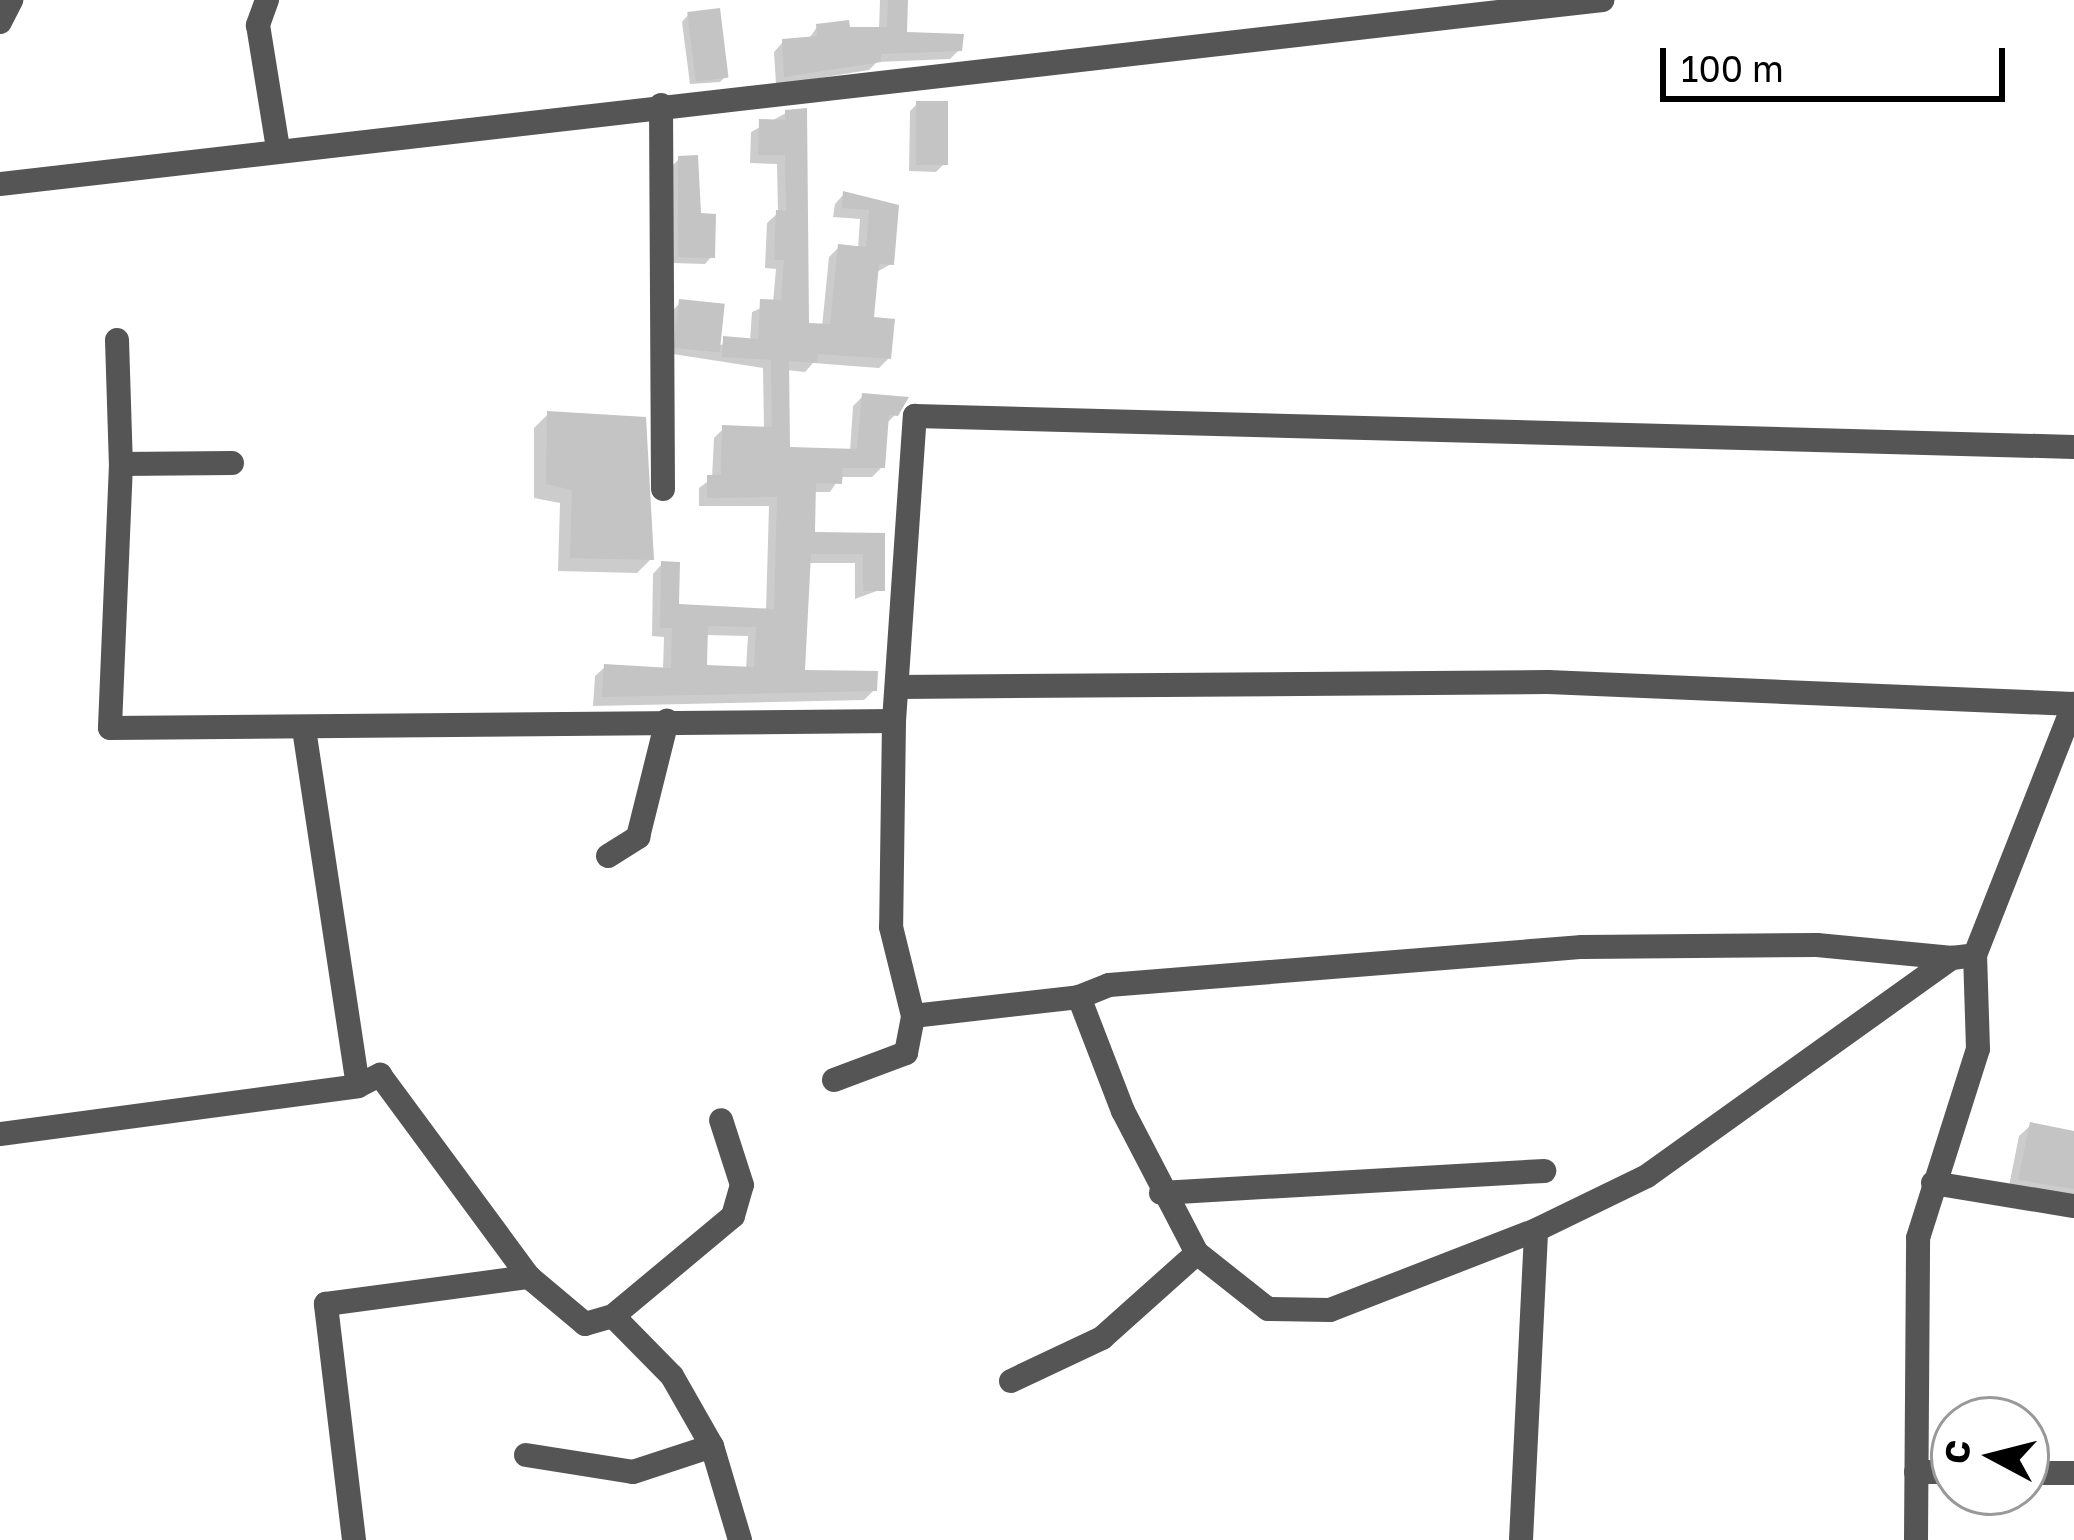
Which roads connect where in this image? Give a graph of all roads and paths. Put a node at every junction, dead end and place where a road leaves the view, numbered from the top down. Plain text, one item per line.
1 (11, 0) edge
2 (267, 0) edge
3 (1602, 0) edge
4 (0, 22) edge
5 (661, 105) junction
6 (278, 148) junction
7 (0, 184) edge
8 (117, 340) dead end
9 (2074, 447) edge
10 (232, 463) dead end
11 (121, 464) junction
12 (663, 489) dead end
13 (898, 687) junction
14 (2074, 704) edge
15 (894, 721) junction
16 (667, 722) junction
17 (304, 729) junction
18 (608, 856) dead end
19 (1964, 957) junction
20 (1079, 998) junction
21 (913, 1016) junction
22 (834, 1080) dead end
23 (358, 1086) junction
24 (721, 1120) dead end
25 (0, 1134) edge
26 (1544, 1172) dead end
27 (1933, 1183) junction
28 (1161, 1193) junction
29 (2074, 1206) edge
30 (1536, 1230) junction
31 (1197, 1253) junction
32 (530, 1277) junction
33 (614, 1316) junction
34 (1011, 1381) dead end
35 (712, 1446) junction
36 (526, 1455) dead end
37 (1916, 1472) junction
38 (1930, 1472) edge
39 (354, 1540) edge
40 (740, 1540) edge
41 (1521, 1540) edge
42 (1916, 1540) edge

1 - 4 street
2 - 6 street
3 - 5 street
5 - 6 street
5 - 12 street
6 - 7 street
8 - 11 street
9 - 13 street
10 - 11 street
11 - 17 street
13 - 14 street
13 - 15 street
14 - 19 street
15 - 16 street
15 - 21 street
16 - 17 street
16 - 18 street
17 - 23 street
19 - 20 street
19 - 27 street
19 - 30 street
20 - 21 street
20 - 28 street
21 - 22 street
23 - 25 street
23 - 32 street
24 - 33 street
26 - 28 street
27 - 29 street
27 - 37 street
28 - 31 street
30 - 31 street
30 - 41 street
31 - 34 street
32 - 33 street
32 - 39 street
33 - 35 street
35 - 36 street
35 - 40 street
37 - 38 street
37 - 42 street

